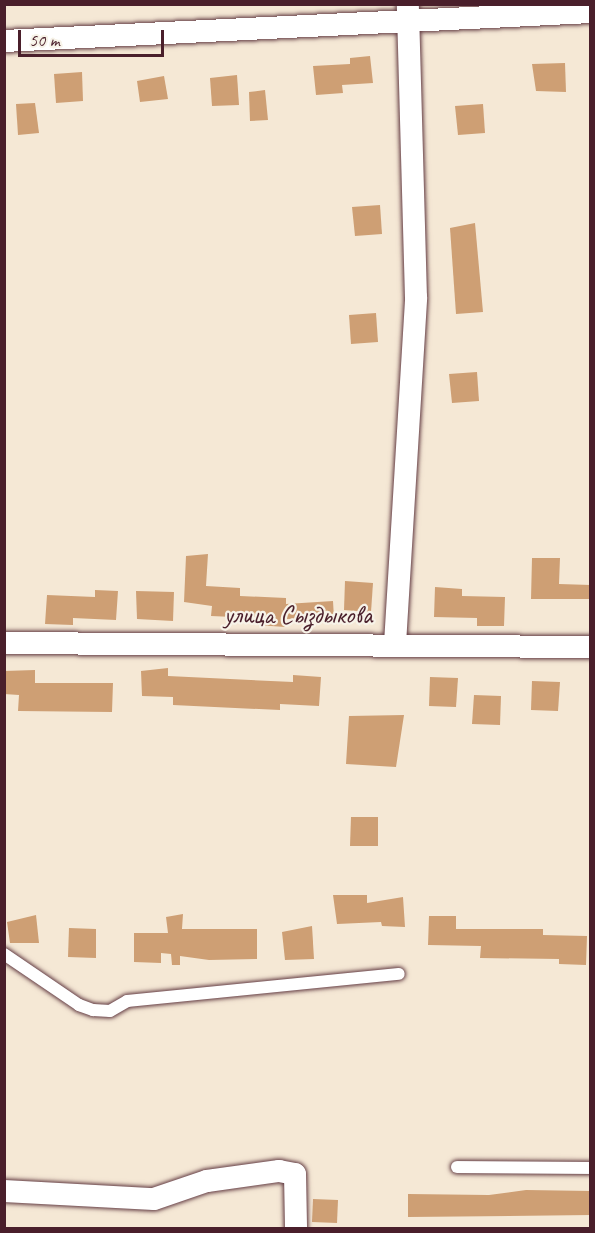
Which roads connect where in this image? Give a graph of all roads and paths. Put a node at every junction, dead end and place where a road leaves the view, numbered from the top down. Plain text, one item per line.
1 (409, 12) edge
2 (591, 12) edge
3 (4, 41) edge
4 (4, 643) edge
5 (395, 644) junction
6 (591, 647) edge
7 (4, 954) edge
8 (399, 974) dead end
9 (457, 1167) dead end
10 (591, 1168) edge
11 (4, 1191) edge
12 (296, 1228) edge

1 - 2 street
1 - 3 street
1 - 5 street
4 - 5 street, улица Сыздыкова
5 - 6 street, улица Сыздыкова
7 - 8 lane
9 - 10 lane
11 - 12 street

